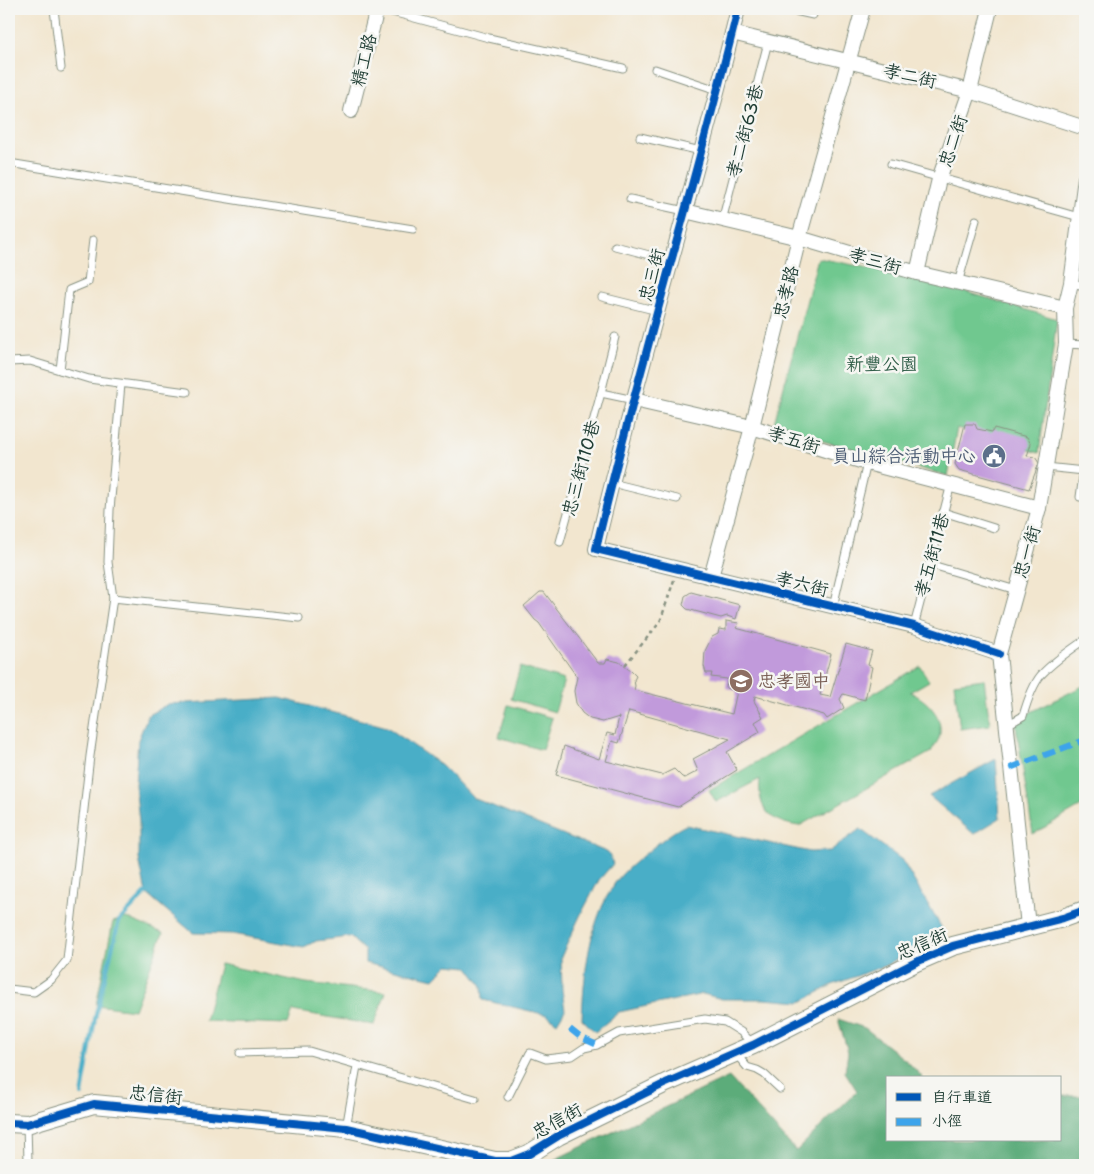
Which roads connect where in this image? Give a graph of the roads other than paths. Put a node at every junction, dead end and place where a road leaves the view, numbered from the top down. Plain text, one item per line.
1 (54, 9) edge
2 (379, 9) edge
3 (738, 9) edge
4 (786, 9) edge
5 (863, 9) edge
6 (990, 9) edge
7 (813, 15) dead end
8 (732, 33) junction
9 (768, 41) junction
10 (849, 62) junction
11 (61, 68) dead end
12 (623, 68) dead end
13 (655, 69) dead end
14 (717, 90) junction
15 (970, 91) junction
16 (352, 111) dead end
17 (1085, 128) edge
18 (640, 137) dead end
19 (701, 152) junction
20 (9, 163) edge
21 (891, 164) dead end
22 (939, 179) junction
23 (1085, 179) edge
24 (630, 199) dead end
25 (685, 211) junction
26 (1079, 217) junction
27 (976, 220) dead end
28 (722, 221) junction
29 (413, 228) dead end
30 (1081, 235) edge
31 (799, 238) junction
32 (93, 240) dead end
33 (615, 246) dead end
34 (672, 261) junction
35 (917, 273) junction
36 (958, 283) junction
37 (1071, 284) junction
38 (1085, 286) edge
39 (602, 297) dead end
40 (1065, 308) junction
41 (658, 311) junction
42 (615, 337) dead end
43 (1066, 344) junction
44 (1085, 345) edge
45 (9, 362) edge
46 (60, 370) junction
47 (121, 384) junction
48 (187, 392) dead end
49 (601, 393) junction
50 (634, 400) junction
51 (752, 428) junction
52 (1085, 462) edge
53 (867, 463) junction
54 (1046, 468) junction
55 (1084, 471) junction
56 (611, 482) junction
57 (951, 484) junction
58 (1080, 497) dead end
59 (677, 499) dead end
60 (1039, 508) junction
61 (944, 512) junction
62 (994, 528) dead end
63 (560, 542) dead end
64 (596, 549) joint
65 (929, 564) junction
66 (712, 577) junction
67 (1016, 590) junction
68 (113, 598) junction
69 (833, 607) junction
70 (299, 618) dead end
71 (914, 626) junction
72 (1085, 640) edge
73 (999, 654) junction
74 (1006, 725) junction
75 (1085, 910) edge
76 (1028, 926) junction
77 (9, 989) edge
78 (754, 1045) junction
79 (240, 1053) dead end
80 (735, 1053) junction
81 (357, 1066) junction
82 (780, 1089) dead end
83 (508, 1097) dead end
84 (474, 1098) dead end
85 (9, 1123) edge
86 (27, 1124) junction
87 (346, 1128) junction
88 (510, 1163) edge
89 (30, 1165) edge

1 - 11 lane
2 - 12 lane
2 - 16 street, 精工路
3 - 8 street, 忠三街
4 - 7 lane
5 - 10 street, 忠孝路
6 - 15 street, 忠二街
8 - 9 street, 孝二街
8 - 14 street, 忠三街
9 - 10 street, 孝二街
9 - 28 lane, 孝二街63巷
10 - 15 street, 孝二街
10 - 31 street, 忠孝路
13 - 14 lane
14 - 19 street, 忠三街
15 - 17 street, 孝二街
15 - 22 street, 忠二街
18 - 19 lane
19 - 25 street, 忠三街
20 - 29 lane
21 - 22 lane
22 - 26 lane
22 - 35 street, 忠二街
23 - 26 street, 忠一街
24 - 25 lane
25 - 28 street, 孝三街
25 - 34 street, 忠三街
26 - 30 street, 忠一街
27 - 36 lane
28 - 31 street, 孝三街
30 - 37 street, 忠一街
31 - 35 street, 孝三街
31 - 51 street, 忠孝路
32 - 46 lane
33 - 34 lane
34 - 41 street, 忠三街
35 - 36 street, 孝三街
36 - 40 street, 孝三街
37 - 38 lane
37 - 40 street, 忠一街
39 - 41 lane
40 - 43 street, 忠一街
41 - 50 street, 忠三街
42 - 49 lane, 忠三街110巷
43 - 44 lane
43 - 54 street, 忠一街
45 - 46 lane
46 - 47 lane
47 - 48 lane
47 - 68 lane
49 - 50 lane
49 - 63 lane, 忠三街110巷
50 - 51 street, 孝五街
50 - 56 street, 忠三街
51 - 53 street, 孝五街
51 - 66 street, 忠孝路
52 - 55 lane
53 - 57 street, 孝五街
53 - 69 lane
54 - 55 lane
54 - 60 street, 忠一街
55 - 58 lane
56 - 59 lane
56 - 64 street, 忠三街
57 - 60 street, 孝五街
57 - 61 lane, 孝五街11巷
60 - 67 street, 忠一街
61 - 62 lane
61 - 65 lane, 孝五街11巷
64 - 66 street, 孝六街
65 - 67 lane
65 - 71 lane, 孝五街11巷
66 - 69 street, 孝六街
67 - 73 street, 忠一街
68 - 70 lane
68 - 77 lane
69 - 71 street, 孝六街
71 - 73 street, 孝六街
72 - 74 lane
73 - 74 street, 忠一街
74 - 76 street, 忠一街
75 - 76 street, 忠信街
76 - 78 street, 忠信街
78 - 80 street, 忠信街
78 - 83 lane
79 - 81 lane
80 - 82 lane
80 - 88 street, 忠信街
81 - 84 lane
81 - 87 lane
85 - 86 street, 忠信街
86 - 87 street, 忠信街
86 - 89 lane
87 - 88 street, 忠信街

